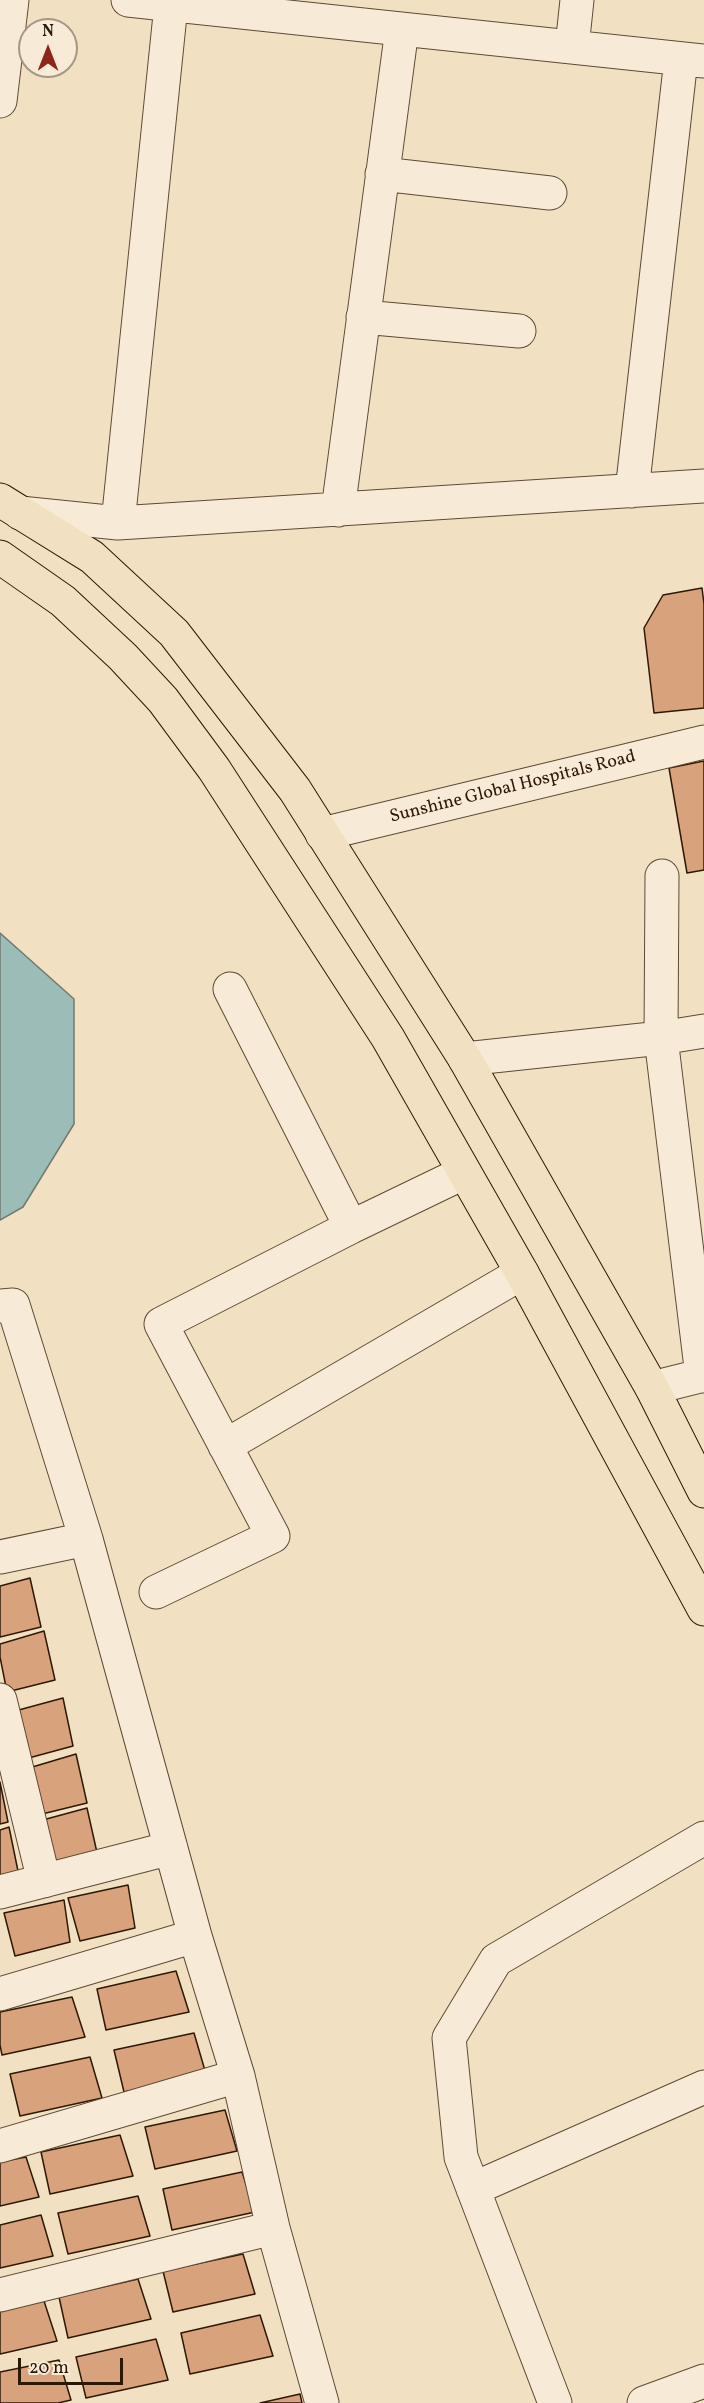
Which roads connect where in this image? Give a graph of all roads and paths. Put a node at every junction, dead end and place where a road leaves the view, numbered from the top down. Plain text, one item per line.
1 (12, 0) edge
2 (128, 0) edge
3 (577, 0) edge
4 (171, 5) junction
5 (217, 5) edge
6 (402, 29) junction
7 (572, 47) junction
8 (693, 60) edge
9 (0, 101) edge
10 (382, 174) junction
11 (550, 193) dead end
12 (363, 317) junction
13 (519, 331) dead end
14 (704, 486) edge
15 (633, 491) junction
16 (338, 510) junction
17 (7, 511) edge
18 (118, 523) junction
19 (0, 557) edge
20 (704, 742) edge
21 (322, 834) junction
22 (662, 876) dead end
23 (230, 989) dead end
24 (704, 1031) edge
25 (661, 1038) junction
26 (465, 1059) junction
27 (463, 1173) junction
28 (351, 1227) junction
29 (522, 1273) junction
30 (0, 1306) edge
31 (703, 1375) edge
32 (652, 1388) junction
33 (225, 1446) junction
34 (704, 1491) edge
35 (86, 1539) junction
36 (0, 1557) edge
37 (156, 1592) dead end
38 (704, 1609) edge
39 (0, 1700) edge
40 (704, 1838) edge
41 (171, 1848) junction
42 (44, 1881) junction
43 (0, 1892) edge
44 (195, 1936) junction
45 (0, 1994) edge
46 (238, 2076) junction
47 (704, 2087) edge
48 (0, 2146) edge
49 (473, 2189) junction
50 (273, 2228) junction
51 (0, 2295) edge
52 (704, 2381) edge
53 (322, 2403) edge
54 (555, 2403) edge
55 (644, 2403) edge

1 - 9 street
2 - 4 street
3 - 7 street
4 - 5 street
4 - 18 street
5 - 6 street
6 - 7 street
6 - 10 street
7 - 8 street
8 - 15 street
10 - 11 street
10 - 12 street
12 - 13 street
12 - 16 street
14 - 15 street
15 - 16 street
16 - 18 street
17 - 18 street
17 - 21 highway
19 - 27 highway
20 - 21 street, Sunshine Global Hospitals Road
21 - 26 highway
22 - 25 street
23 - 28 street
24 - 25 street
25 - 26 street
25 - 31 street
26 - 32 highway
27 - 28 street
27 - 29 highway
28 - 33 street
29 - 33 street
29 - 38 highway
30 - 35 street
31 - 32 street
32 - 34 highway
33 - 37 street
35 - 36 street
35 - 41 street
39 - 42 street
40 - 49 street
41 - 42 street
41 - 44 street
42 - 43 street
44 - 45 street
44 - 46 street
46 - 48 street
46 - 50 street
47 - 49 street
49 - 54 street
50 - 51 street
50 - 53 street
52 - 55 street

